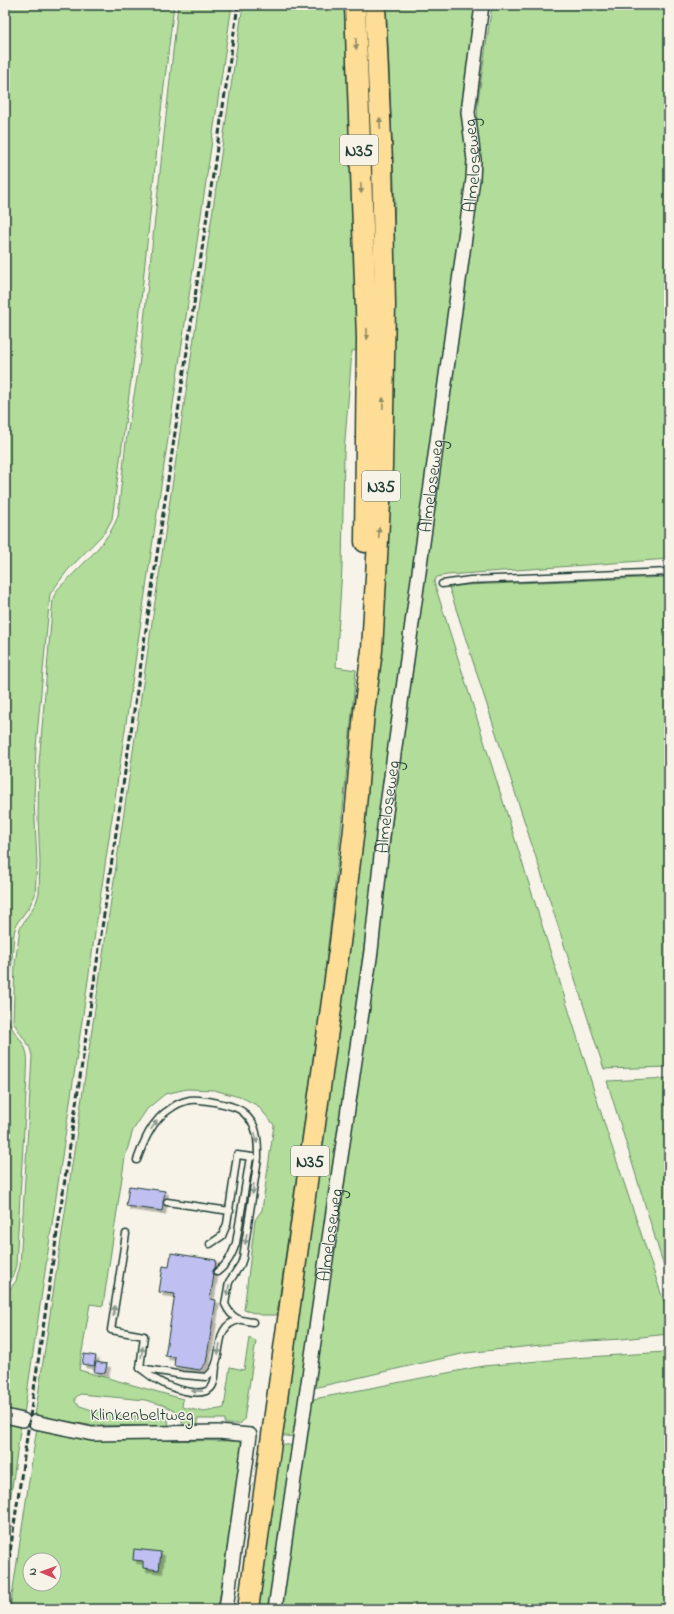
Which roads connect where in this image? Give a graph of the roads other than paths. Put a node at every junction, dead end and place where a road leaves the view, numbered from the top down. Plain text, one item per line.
1 (355, 5) edge
2 (375, 5) edge
3 (482, 5) edge
4 (669, 572) edge
5 (442, 584) dead end
6 (364, 712) junction
7 (250, 1157) junction
8 (258, 1158) junction
9 (137, 1160) dead end
10 (166, 1202) dead end
11 (230, 1211) junction
12 (126, 1234) dead end
13 (210, 1244) dead end
14 (217, 1272) dead end
15 (239, 1320) junction
16 (253, 1322) dead end
17 (216, 1365) junction
18 (140, 1368) junction
19 (5, 1416) edge
20 (226, 1609) edge
21 (248, 1609) edge
22 (275, 1609) edge

1 -> 6 main road, N35
6 -> 2 main road, N35
3 - 22 street, Almeloseweg
4 - 5 lane
6 - 21 main road, Almeloseweg / N35
7 - 8 lane
7 - 11 lane
7 - 14 lane
9 -> 8 lane
8 -> 15 lane
10 - 11 lane
11 - 13 lane
18 -> 12 lane
15 - 16 lane
15 -> 17 lane
17 - 18 lane
17 -> 18 lane
19 - 20 street, Klinkenbeltweg

